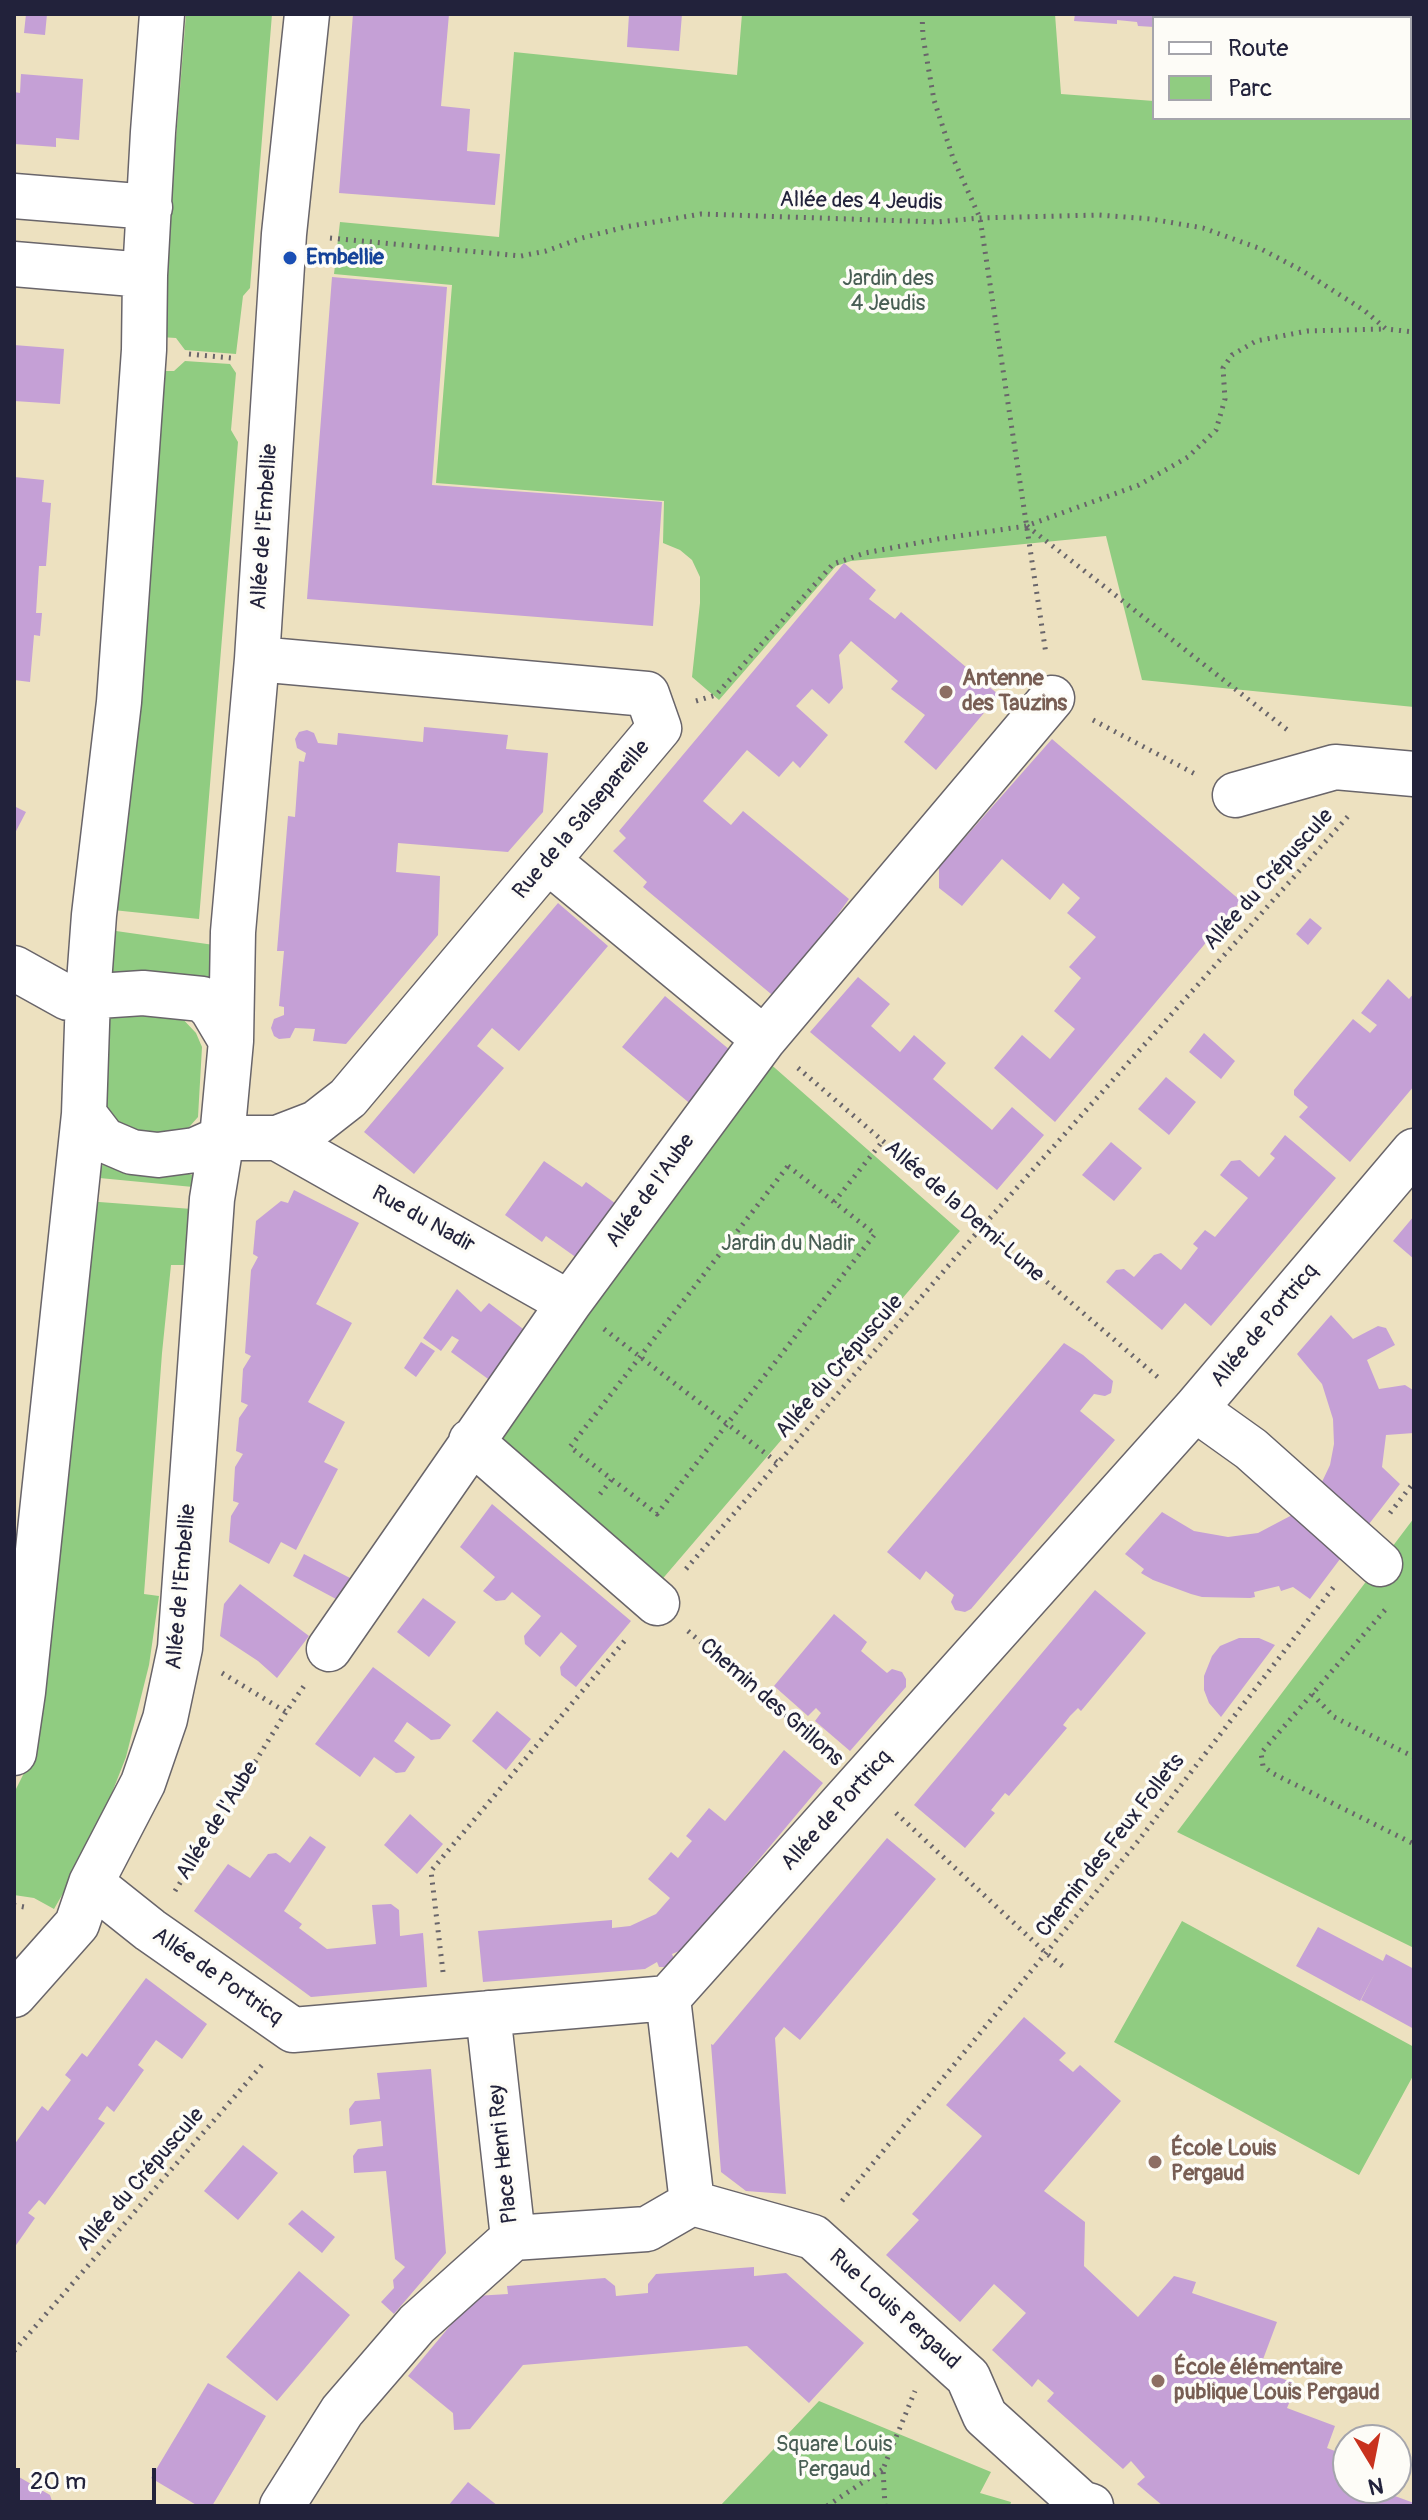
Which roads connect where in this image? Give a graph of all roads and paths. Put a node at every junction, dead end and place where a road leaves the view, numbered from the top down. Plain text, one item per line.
1 (162, 14) edge
2 (307, 14) edge
3 (922, 14) edge
4 (14, 196) edge
5 (150, 207) junction
6 (980, 218) junction
7 (284, 234) junction
8 (14, 264) edge
9 (145, 275) junction
10 (1386, 329) junction
11 (1414, 332) edge
12 (144, 350) junction
13 (274, 383) junction
14 (1026, 526) junction
15 (257, 659) junction
16 (1052, 698) junction
17 (653, 712) junction
18 (1347, 768) junction
19 (1414, 774) edge
20 (1235, 795) joint
21 (548, 861) junction
22 (14, 968) edge
23 (88, 996) junction
24 (764, 1039) junction
25 (231, 1041) junction
26 (84, 1114) junction
27 (222, 1138) junction
28 (277, 1138) junction
29 (882, 1142) junction
30 (1414, 1151) edge
31 (834, 1202) junction
32 (981, 1228) junction
33 (569, 1303) junction
34 (640, 1356) junction
35 (1195, 1409) junction
36 (727, 1424) junction
37 (471, 1441) junction
38 (778, 1463) junction
39 (1414, 1482) edge
40 (1371, 1557) junction
41 (657, 1603) junction
42 (1385, 1609) dead end
43 (180, 1648) junction
44 (329, 1649) joint
45 (1312, 1694) junction
46 (286, 1712) junction
47 (14, 1753) edge
48 (1414, 1757) edge
49 (863, 1783) junction
50 (1414, 1844) edge
51 (91, 1883) junction
52 (150, 1930) junction
53 (1046, 1953) junction
54 (1066, 1969) dead end
55 (19, 1987) edge
56 (668, 1998) junction
57 (468, 2016) junction
58 (293, 2030) junction
59 (692, 2203) junction
60 (834, 2211) dead end
61 (513, 2238) junction
62 (14, 2351) edge
63 (917, 2387) dead end
64 (883, 2469) junction
65 (282, 2506) edge
66 (827, 2506) edge
67 (885, 2506) edge
68 (1091, 2506) edge

1 - 5 street
2 - 7 street, Allée de l'Embellie
3 - 6 path
4 - 5 street
5 - 9 street
6 - 7 path, Allée des 4 Jeudis
6 - 10 path, Allée des 4 Jeudis
6 - 14 path
7 - 13 street, Allée de l'Embellie
8 - 9 street
9 - 12 street
10 - 11 path
10 - 14 path
12 - 13 path
12 - 23 street
13 - 15 street, Allée de l'Embellie
14 - 16 path
14 - 17 path
14 - 18 path
15 - 17 street, Rue de la Salsepareille
15 - 25 street, Allée de l'Embellie
16 - 20 path
16 - 24 street, Allée de l'Aube
17 - 21 street, Rue de la Salsepareille
18 - 19 street
18 - 20 street
18 - 32 path, Allée du Crépuscule
21 - 24 street
21 - 28 street, Rue de la Salsepareille
22 - 23 street
23 - 25 street
23 - 26 street
24 - 29 path, Allée de la Demi-Lune
24 - 33 street, Allée de l'Aube
25 - 27 street, Allée de l'Embellie
26 - 27 street
26 - 47 street
27 - 28 street, Rue de la Salsepareille
27 - 43 street, Allée de l'Embellie
28 - 33 street, Rue du Nadir
29 - 31 path
29 - 32 path, Allée de la Demi-Lune
30 - 35 street, Allée de Portricq
31 - 34 path
31 - 36 path
32 - 35 path, Allée de la Demi-Lune
32 - 38 path, Allée du Crépuscule
33 - 34 path
33 - 37 street, Allée de l'Aube
34 - 36 path
34 - 36 path
35 - 40 street
35 - 49 street, Allée de Portricq
36 - 38 path
37 - 41 street
37 - 44 street, Allée de l'Aube
38 - 41 path, Allée du Crépuscule
39 - 40 path, Chemin des Feux Follets
40 - 53 path, Chemin des Feux Follets
41 - 49 path, Chemin des Grillons
41 - 57 path, Allée du Crépuscule
42 - 45 path
43 - 46 path
43 - 51 street, Allée de l'Embellie
44 - 46 path, Allée de l'Aube
45 - 48 path
45 - 50 path
46 - 52 path, Allée de l'Aube
49 - 53 path, Chemin des Grillons
49 - 56 street, Allée de Portricq
51 - 52 street, Allée de Portricq
51 - 55 street, Allée de l'Embellie
52 - 58 street, Allée de Portricq
53 - 54 path, Chemin des Grillons
53 - 60 path, Chemin des Feux Follets
56 - 57 street, Allée de Portricq
56 - 59 street
57 - 58 street, Allée de Portricq
57 - 61 street, Place Henri Rey
58 - 62 path, Allée du Crépuscule
59 - 61 street, Place Henri Rey
59 - 68 street, Rue Louis Pergaud
61 - 65 street
63 - 64 path
64 - 66 path
64 - 67 path

